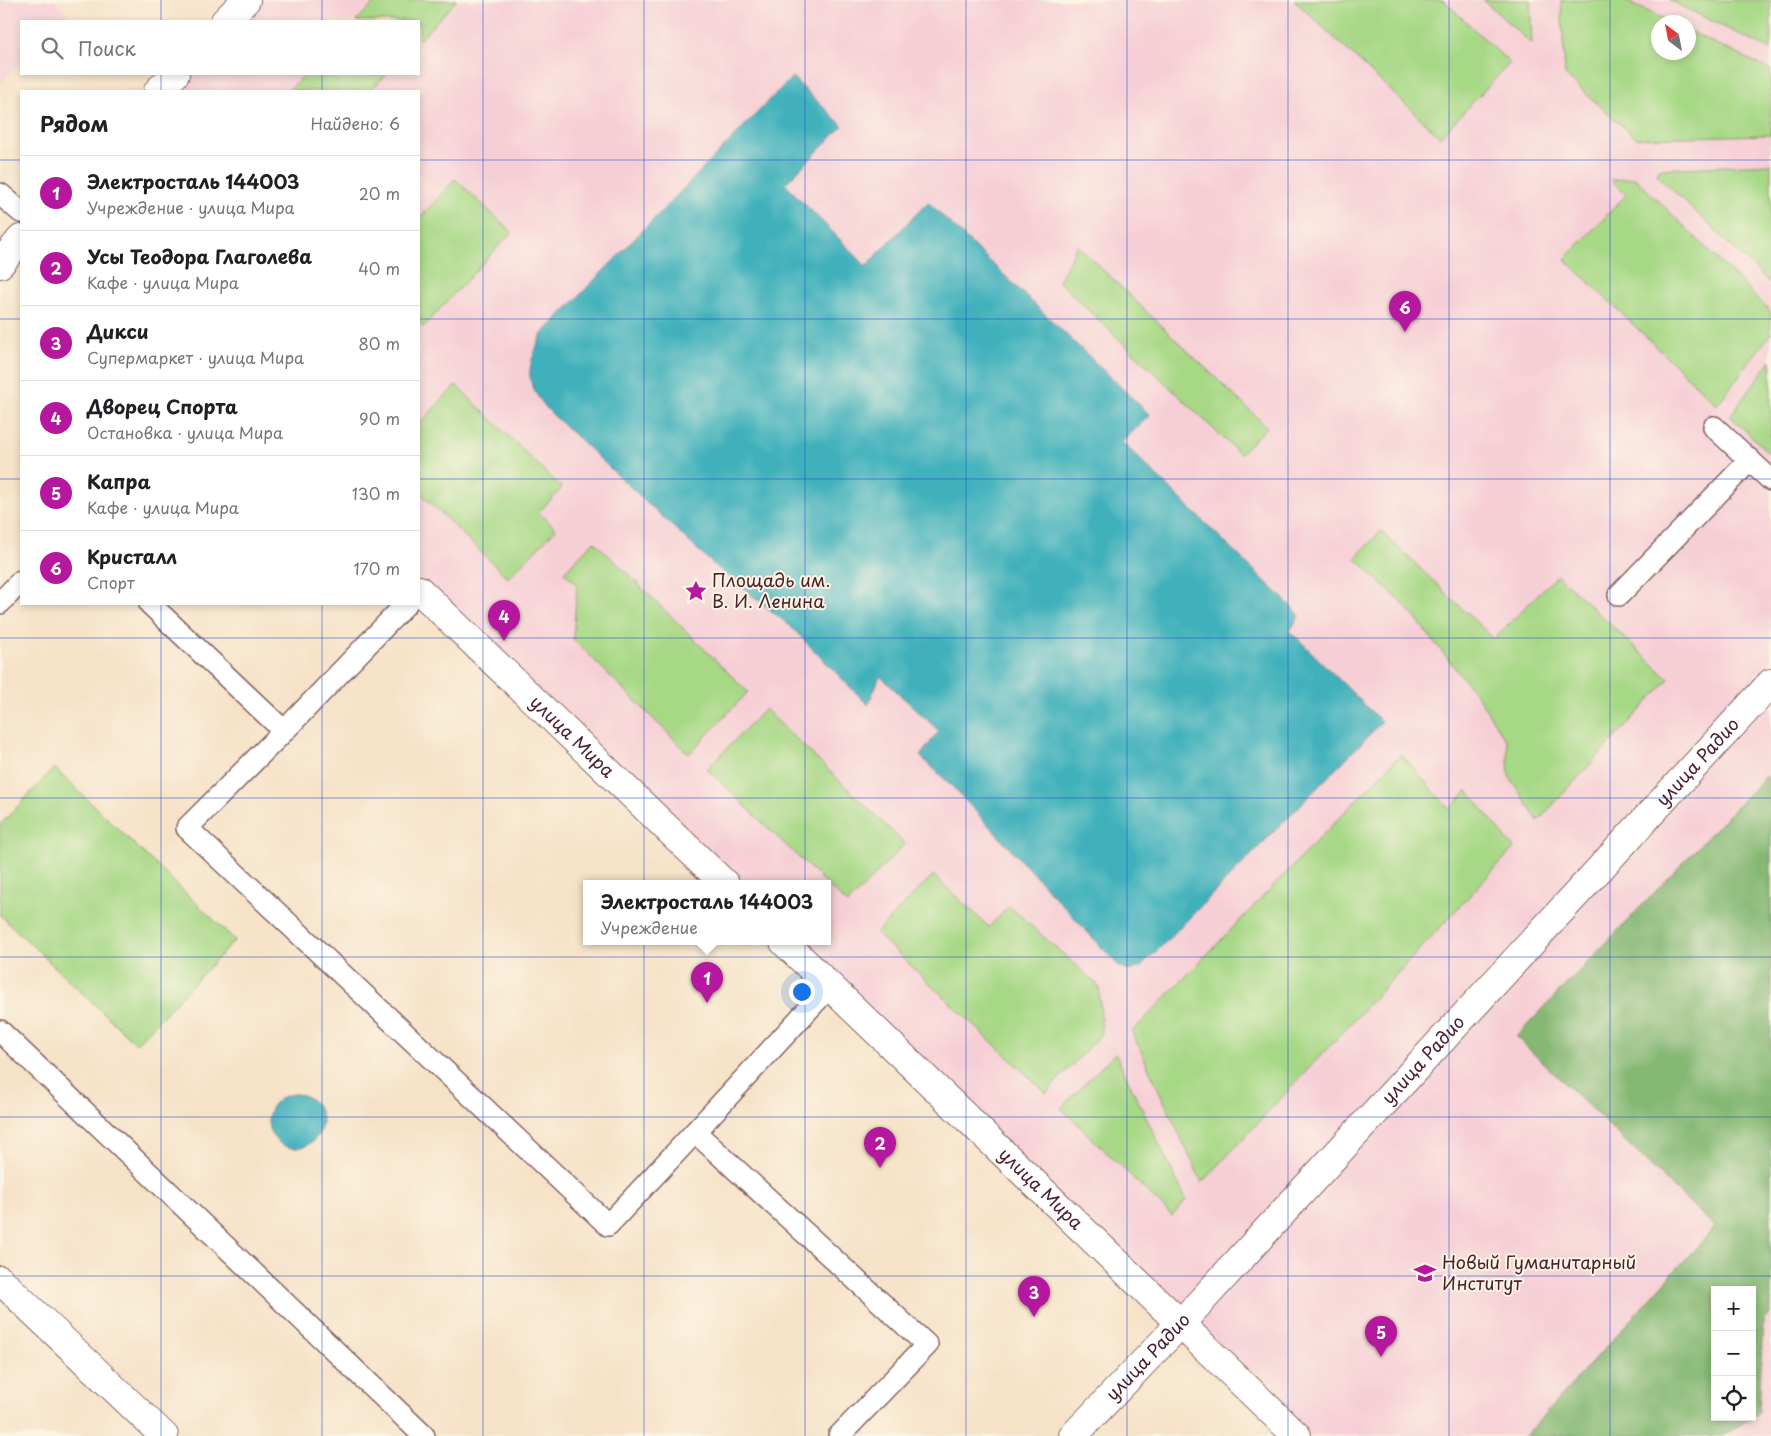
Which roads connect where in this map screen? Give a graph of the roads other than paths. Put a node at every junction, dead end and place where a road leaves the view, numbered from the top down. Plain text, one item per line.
1 (246, 0) edge
2 (227, 20) edge
3 (174, 75) edge
4 (159, 90) edge
5 (0, 194) edge
6 (20, 211) edge
7 (20, 240) edge
8 (0, 264) edge
9 (1714, 426) dead end
10 (1750, 460) junction
11 (1771, 480) edge
12 (20, 582) edge
13 (420, 591) edge
14 (1619, 595) dead end
15 (0, 603) edge
16 (151, 605) edge
17 (405, 605) edge
18 (1771, 683) edge
19 (284, 731) junction
20 (720, 880) edge
21 (787, 945) edge
22 (830, 986) junction
23 (0, 1032) edge
24 (695, 1132) junction
25 (0, 1280) edge
26 (1180, 1323) junction
27 (164, 1436) edge
28 (424, 1436) edge
29 (839, 1436) edge
30 (1073, 1436) edge
31 (1297, 1436) edge

1 - 2 main road
3 - 4 main road
5 - 6 lane
7 - 8 main road
9 - 10 lane
10 - 11 lane
10 - 14 lane
12 - 15 lane
13 - 20 main road, улица Мира
16 - 19 lane
17 - 19 lane
18 - 26 main road, улица Радио
19 - 24 lane
21 - 22 main road, улица Мира
22 - 24 lane
22 - 26 main road, улица Мира
23 - 28 lane
24 - 29 lane
25 - 27 main road
26 - 30 main road, улица Радио
26 - 31 main road, улица Мира

